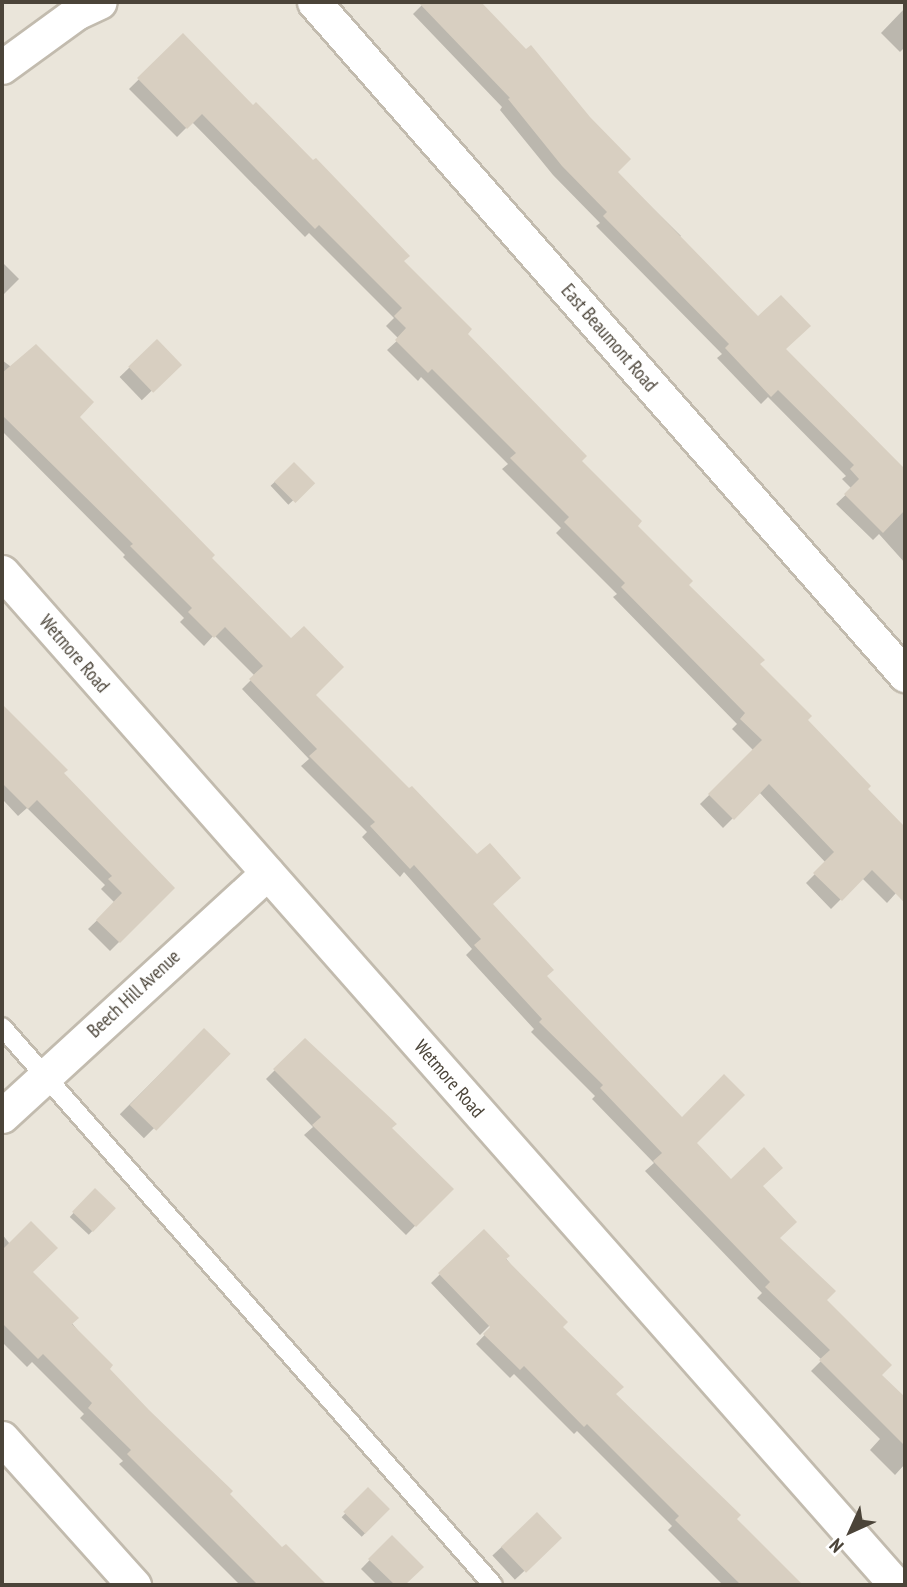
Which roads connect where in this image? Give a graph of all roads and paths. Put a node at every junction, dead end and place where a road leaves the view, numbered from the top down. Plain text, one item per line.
1 (100, 2) edge
2 (314, 2) edge
3 (2, 67) edge
4 (2, 572) edge
5 (905, 675) edge
6 (267, 873) junction
7 (2, 1027) edge
8 (45, 1076) junction
9 (2, 1116) edge
10 (2, 1438) edge
11 (134, 1585) edge
12 (493, 1585) edge
13 (896, 1585) edge

1 - 3 street
2 - 5 street, East Beaumont Road
4 - 6 street, Wetmore Road
6 - 8 street, Beech Hill Avenue
6 - 13 street, Wetmore Road
7 - 8 lane
8 - 9 street, Beech Hill Avenue
8 - 12 lane
10 - 11 street

